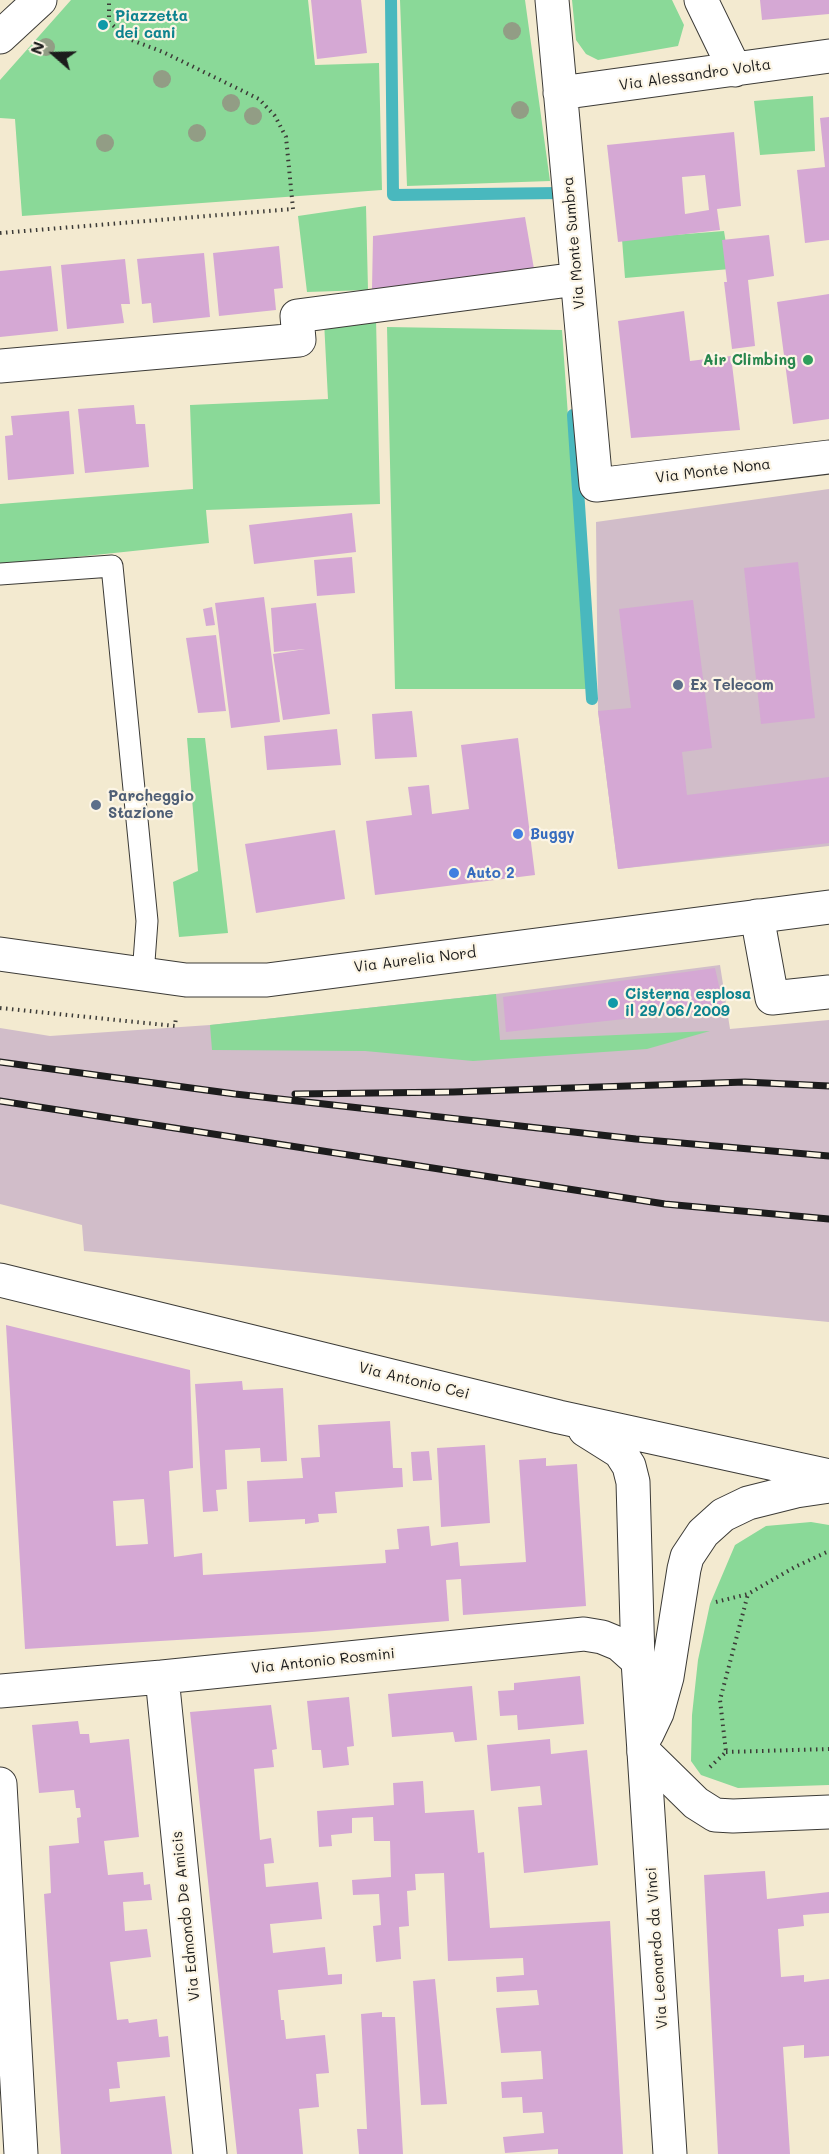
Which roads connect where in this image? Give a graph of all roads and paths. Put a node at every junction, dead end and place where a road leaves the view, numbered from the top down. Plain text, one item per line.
1 (40, 0) edge
2 (109, 0) edge
3 (552, 0) edge
4 (701, 0) edge
5 (0, 37) edge
6 (829, 56) edge
7 (735, 70) junction
8 (560, 93) junction
9 (0, 233) edge
10 (577, 279) junction
11 (0, 366) edge
12 (829, 457) edge
13 (596, 485) joint
14 (0, 574) edge
15 (829, 907) edge
16 (757, 916) junction
17 (0, 954) edge
18 (143, 975) junction
19 (186, 980) junction
20 (829, 992) edge
21 (0, 1008) edge
22 (0, 1280) edge
23 (559, 1417) junction
24 (829, 1476) edge
25 (829, 1486) edge
26 (829, 1551) edge
27 (748, 1594) junction
28 (710, 1604) dead end
29 (638, 1661) junction
30 (162, 1677) junction
31 (0, 1691) edge
32 (644, 1747) junction
33 (829, 1749) edge
34 (726, 1752) junction
35 (710, 1768) dead end
36 (0, 1784) edge
37 (829, 1812) edge
38 (21, 2154) edge
39 (210, 2154) edge
40 (670, 2154) edge

1 - 5 street
2 - 9 path
3 - 8 street, Via Monte Sumbra
4 - 7 street
6 - 7 street, Via Alessandro Volta
7 - 8 street, Via Alessandro Volta
8 - 10 street, Via Monte Sumbra
10 - 11 street
10 - 13 street, Via Monte Sumbra
12 - 13 street, Via Monte Nona
14 - 18 lane
15 - 16 street, Via Aurelia Nord
16 - 19 street, Via Aurelia Nord
16 - 20 street
17 - 18 street, Via Aurelia Nord
18 - 19 street, Via Aurelia Nord
19 - 21 path
22 - 23 street, Via Antonio Cei
23 - 24 street, Via Antonio Cei
23 - 29 street, Via Leonardo da Vinci
25 - 32 street, Via Leonardo da Vinci
26 - 27 path
27 - 28 path
27 - 34 path
29 - 30 street, Via Antonio Rosmini
29 - 32 street, Via Leonardo da Vinci
30 - 31 street, Via Antonio Rosmini
30 - 39 street, Via Edmondo De Amicis
32 - 37 street
32 - 40 street, Via Leonardo da Vinci
33 - 34 path
34 - 35 path
36 - 38 street

